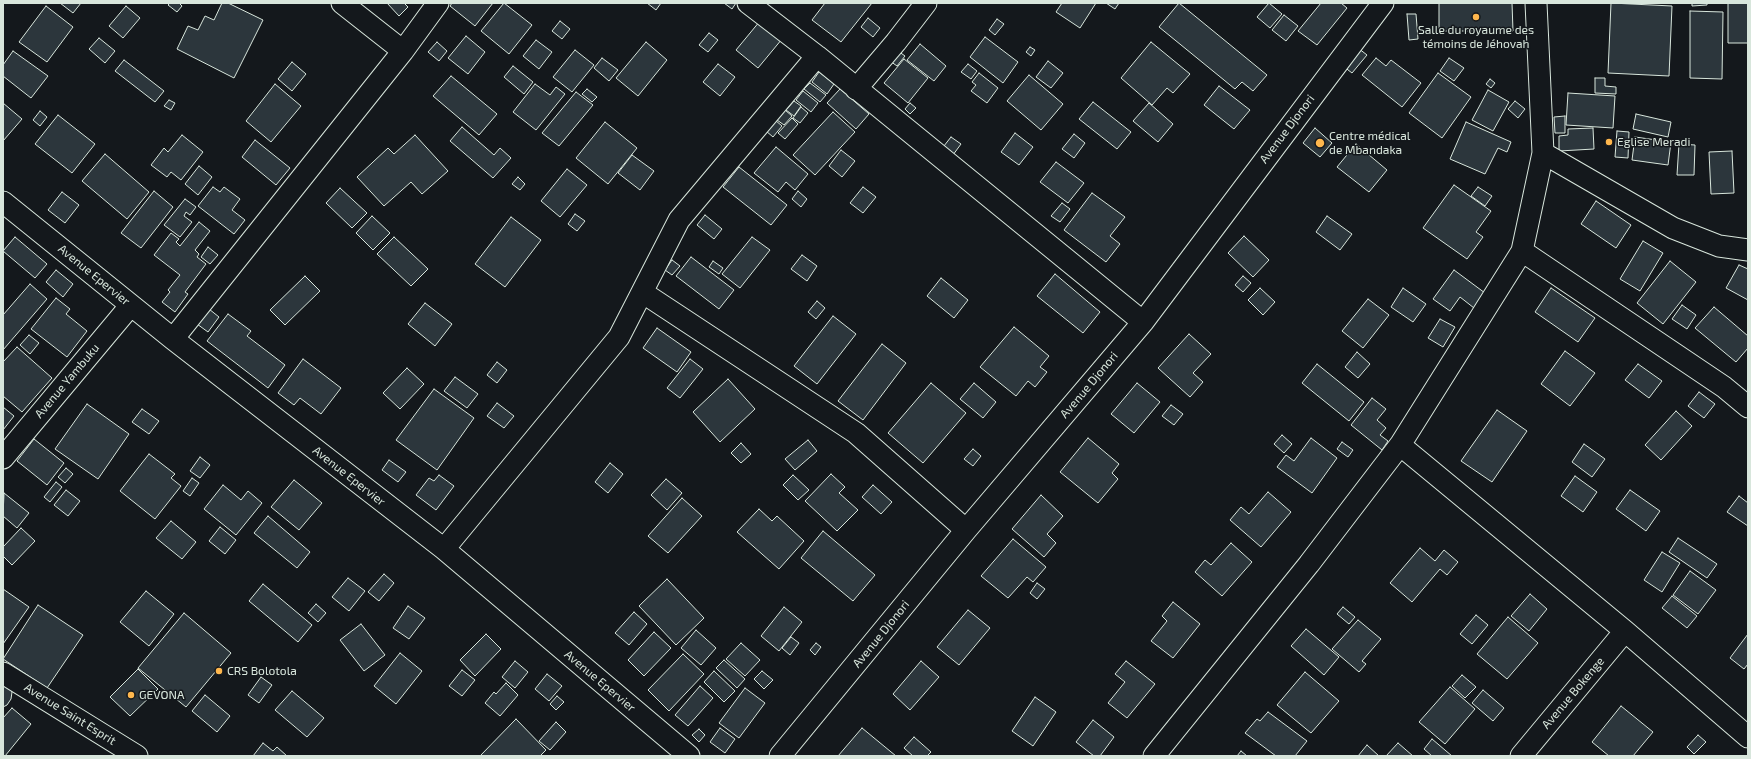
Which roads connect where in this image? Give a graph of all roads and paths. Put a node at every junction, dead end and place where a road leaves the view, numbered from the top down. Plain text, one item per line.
1 (342, 3) edge
2 (438, 3) edge
3 (748, 3) edge
4 (926, 3) edge
5 (1383, 3) edge
6 (1536, 3) edge
7 (404, 51) junction
8 (817, 56) junction
9 (856, 89) junction
10 (1543, 153) junction
11 (3, 202) edge
12 (1748, 250) edge
13 (1522, 251) junction
14 (642, 292) junction
15 (131, 305) junction
16 (1142, 322) junction
17 (173, 339) junction
18 (1748, 407) edge
19 (1400, 445) junction
20 (3, 458) edge
21 (966, 530) junction
22 (444, 549) junction
23 (1625, 631) junction
24 (3, 673) edge
25 (1748, 737) edge
26 (137, 756) edge
27 (689, 756) edge
28 (780, 756) edge
29 (1154, 756) edge
30 (1521, 756) edge

1 - 7 street
2 - 7 street
3 - 8 street
4 - 9 street
5 - 16 street, Avenue Djonori
6 - 10 street
7 - 17 street
8 - 9 street
8 - 14 street
9 - 16 street
10 - 12 street
10 - 13 street
11 - 15 street, Avenue Epervier
13 - 18 street
13 - 19 street
14 - 21 street
14 - 22 street
15 - 17 street, Avenue Epervier
15 - 20 street, Avenue Yambuku
16 - 21 street, Avenue Djonori
17 - 22 street, Avenue Epervier
19 - 23 street
19 - 29 street
21 - 28 street, Avenue Djonori
22 - 27 street, Avenue Epervier
23 - 25 street
23 - 30 street, Avenue Bokenge
24 - 26 street, Avenue Saint Esprit

